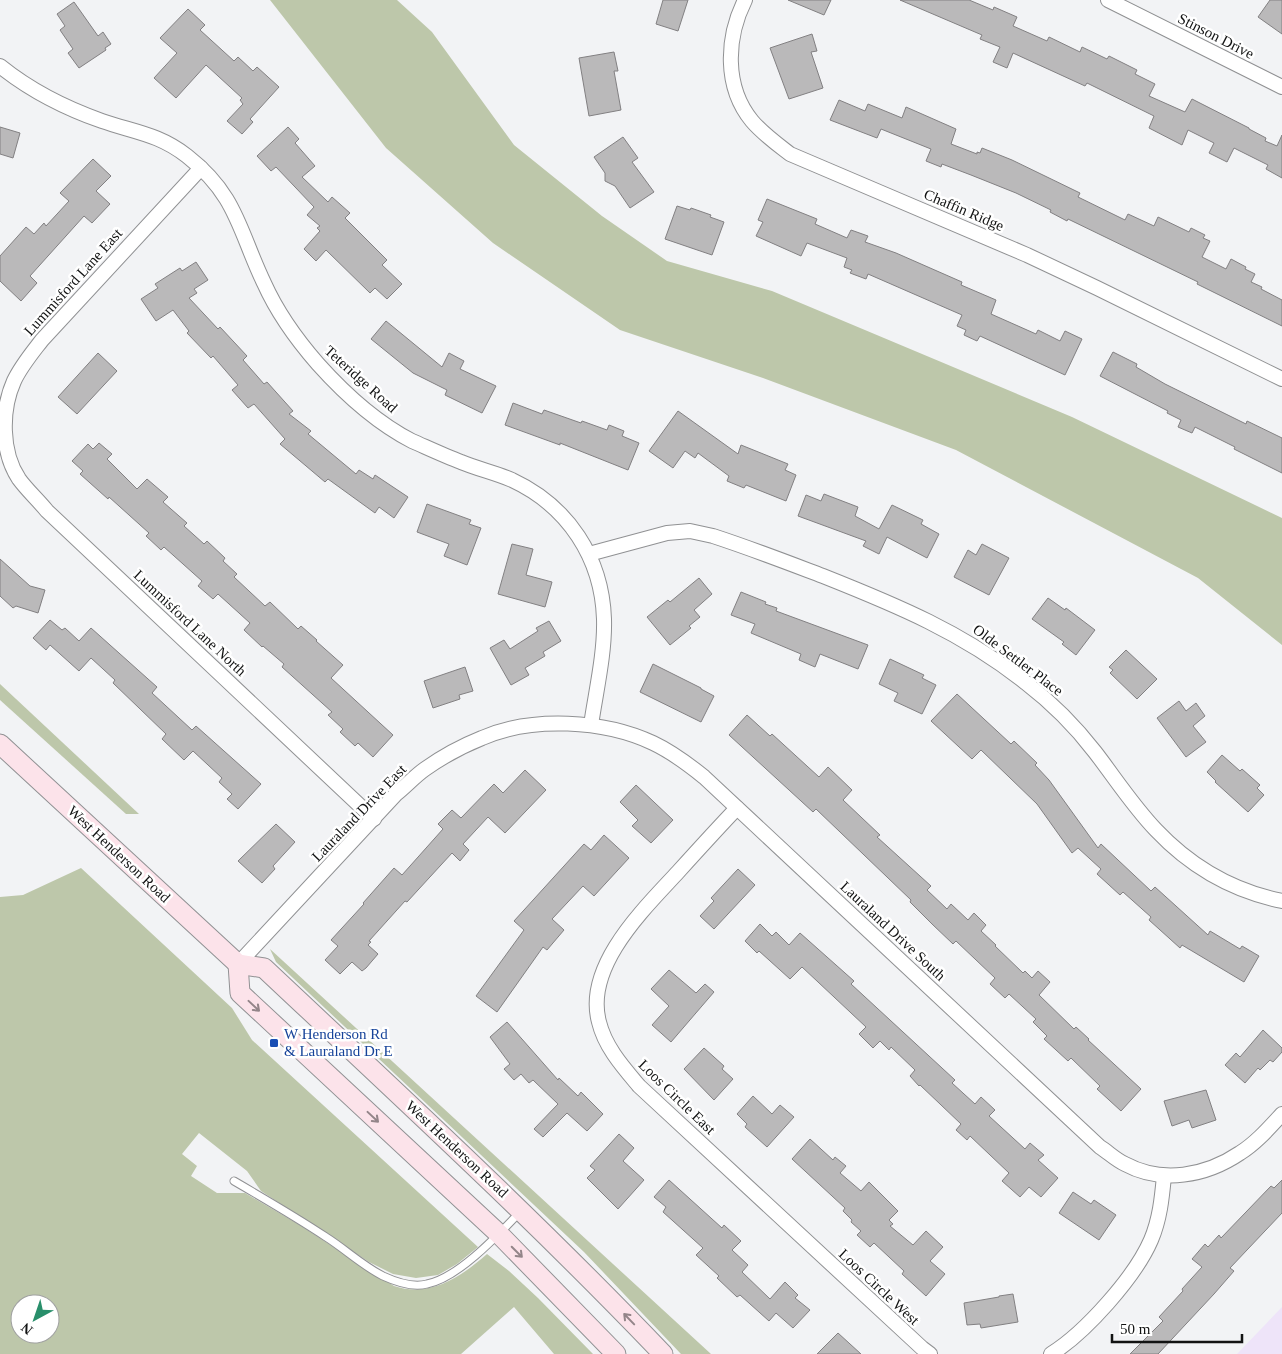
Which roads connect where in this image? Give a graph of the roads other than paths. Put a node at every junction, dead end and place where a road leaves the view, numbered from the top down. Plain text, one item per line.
1 (745, 0) edge
2 (1108, 0) edge
3 (0, 66) edge
4 (1282, 87) edge
5 (200, 168) junction
6 (1282, 380) edge
7 (5, 437) joint
8 (589, 554) junction
9 (591, 725) junction
10 (0, 744) edge
11 (737, 808) junction
12 (374, 819) junction
13 (1282, 901) edge
14 (238, 964) junction
15 (1282, 1114) edge
16 (1164, 1176) junction
17 (234, 1181) dead end
18 (522, 1210) junction
19 (499, 1234) junction
20 (807, 1242) joint
21 (616, 1354) edge
22 (663, 1354) edge
23 (930, 1354) edge
24 (1051, 1354) edge

1 - 6 street, Chaffin Ridge
2 - 4 street, Stinson Drive
3 - 5 street, Teteridge Road
5 - 7 street, Lummisford Lane East
5 - 8 street, Teteridge Road
7 - 12 street, Lummisford Lane North
8 - 9 street, Teteridge Road
8 - 13 street, Olde Settler Place
9 - 11 street, Lauraland Drive South
9 - 12 street, Lauraland Drive East
10 - 14 main road, West Henderson Road
11 - 16 street, Lauraland Drive South
11 - 20 street, Loos Circle East
12 - 14 street, Lauraland Drive East
14 - 18 main road, West Henderson Road
14 -> 19 main road
15 - 16 street, Lauraland Drive South
16 - 24 street
17 - 19 lane
18 - 19 lane
22 -> 18 main road, West Henderson Road
19 -> 21 main road
20 - 23 street, Loos Circle West

